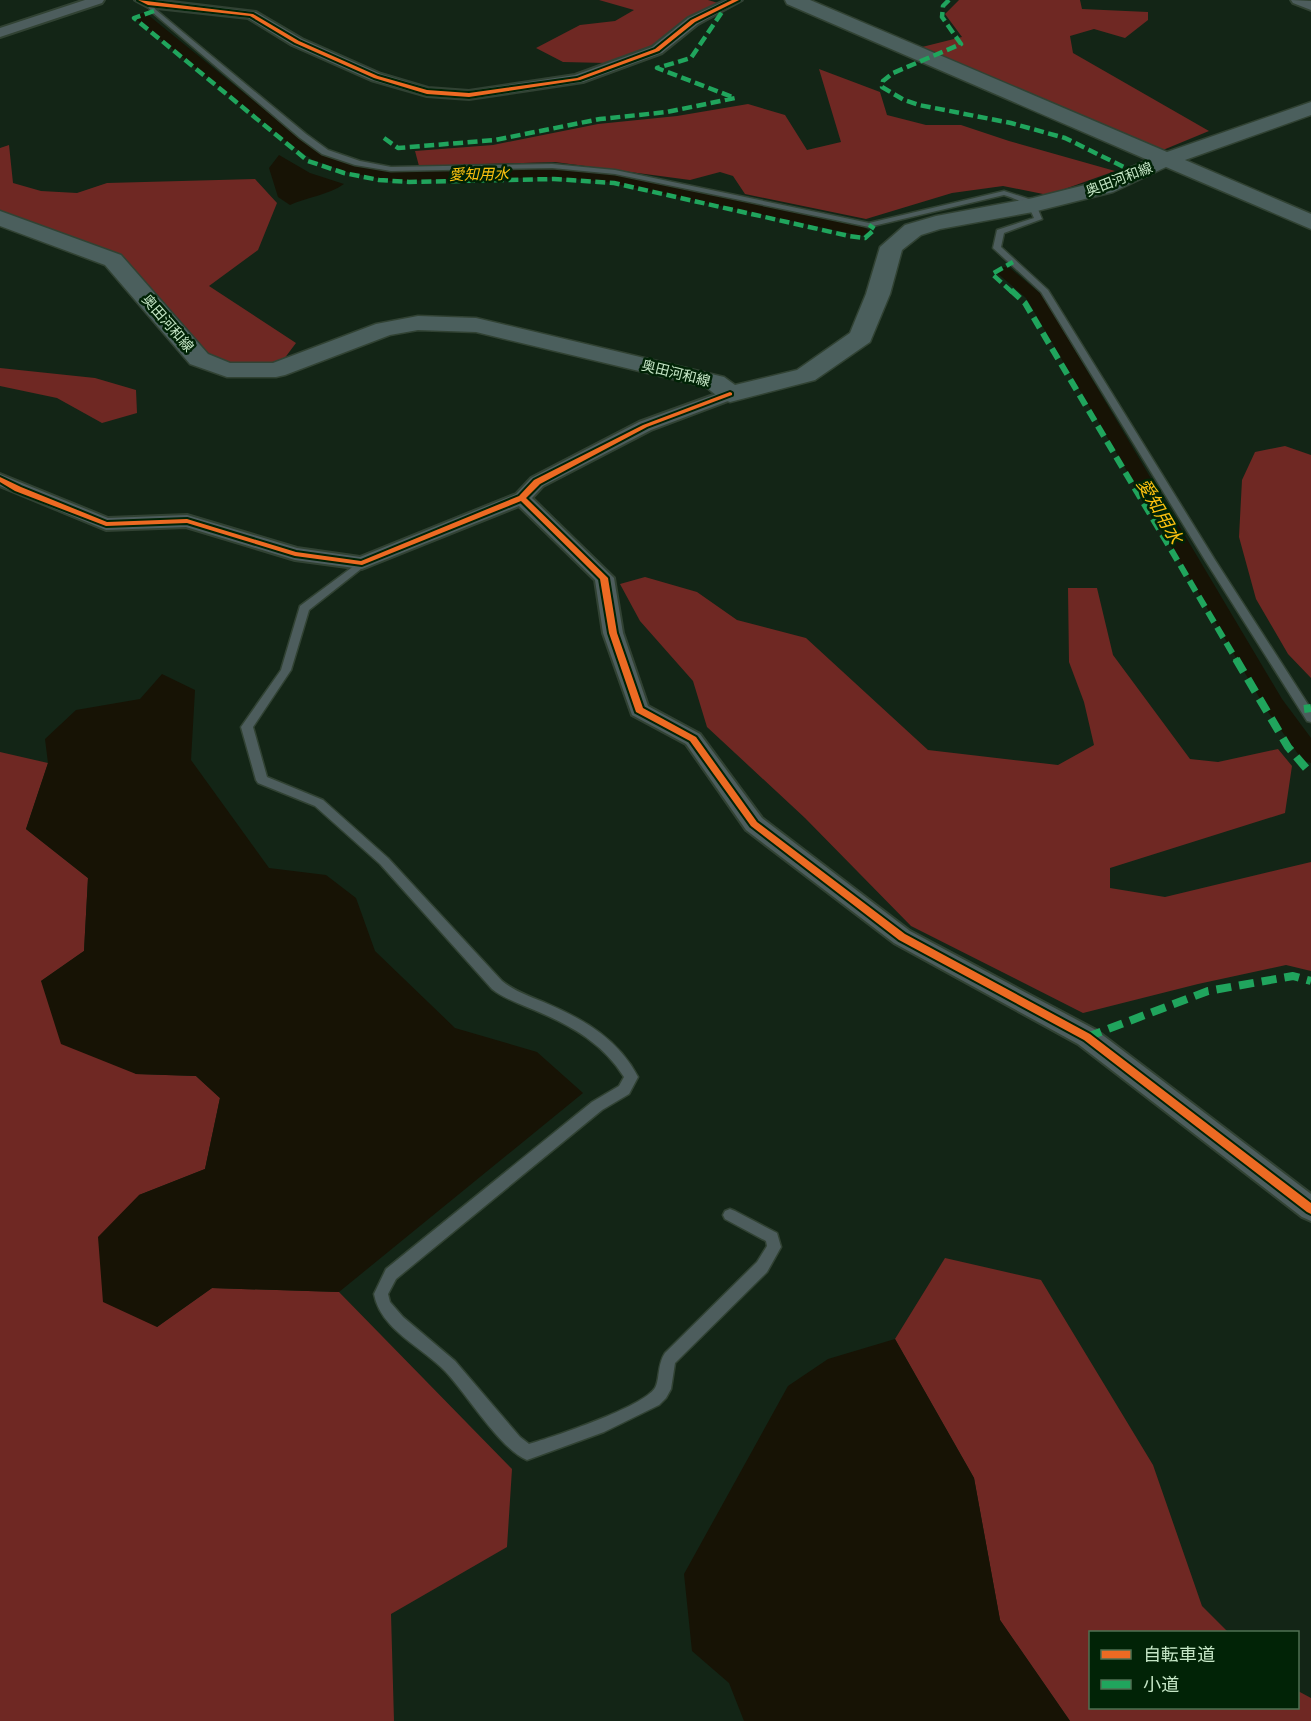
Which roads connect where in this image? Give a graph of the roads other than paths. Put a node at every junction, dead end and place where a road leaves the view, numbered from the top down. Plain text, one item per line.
1 (99, 0) edge
2 (736, 0) edge
3 (794, 0) edge
4 (1297, 0) edge
5 (144, 2) edge
6 (1311, 6) edge
7 (0, 33) edge
8 (1311, 108) edge
9 (1165, 160) junction
10 (1033, 205) junction
11 (0, 218) edge
12 (1311, 222) edge
13 (730, 394) junction
14 (0, 479) edge
15 (522, 498) junction
16 (362, 562) junction
17 (1311, 718) edge
18 (1311, 1209) edge
19 (730, 1215) dead end

1 - 7 street
2 - 5 street
3 - 9 main road
4 - 6 street
5 - 10 lane
8 - 9 main road, 奥田河和線
9 - 10 main road, 奥田河和線
9 - 12 main road
10 - 13 main road, 奥田河和線
10 - 17 lane
11 - 13 main road, 奥田河和線
13 - 15 street
14 - 16 street
15 - 16 street
15 - 18 street
16 - 19 lane

